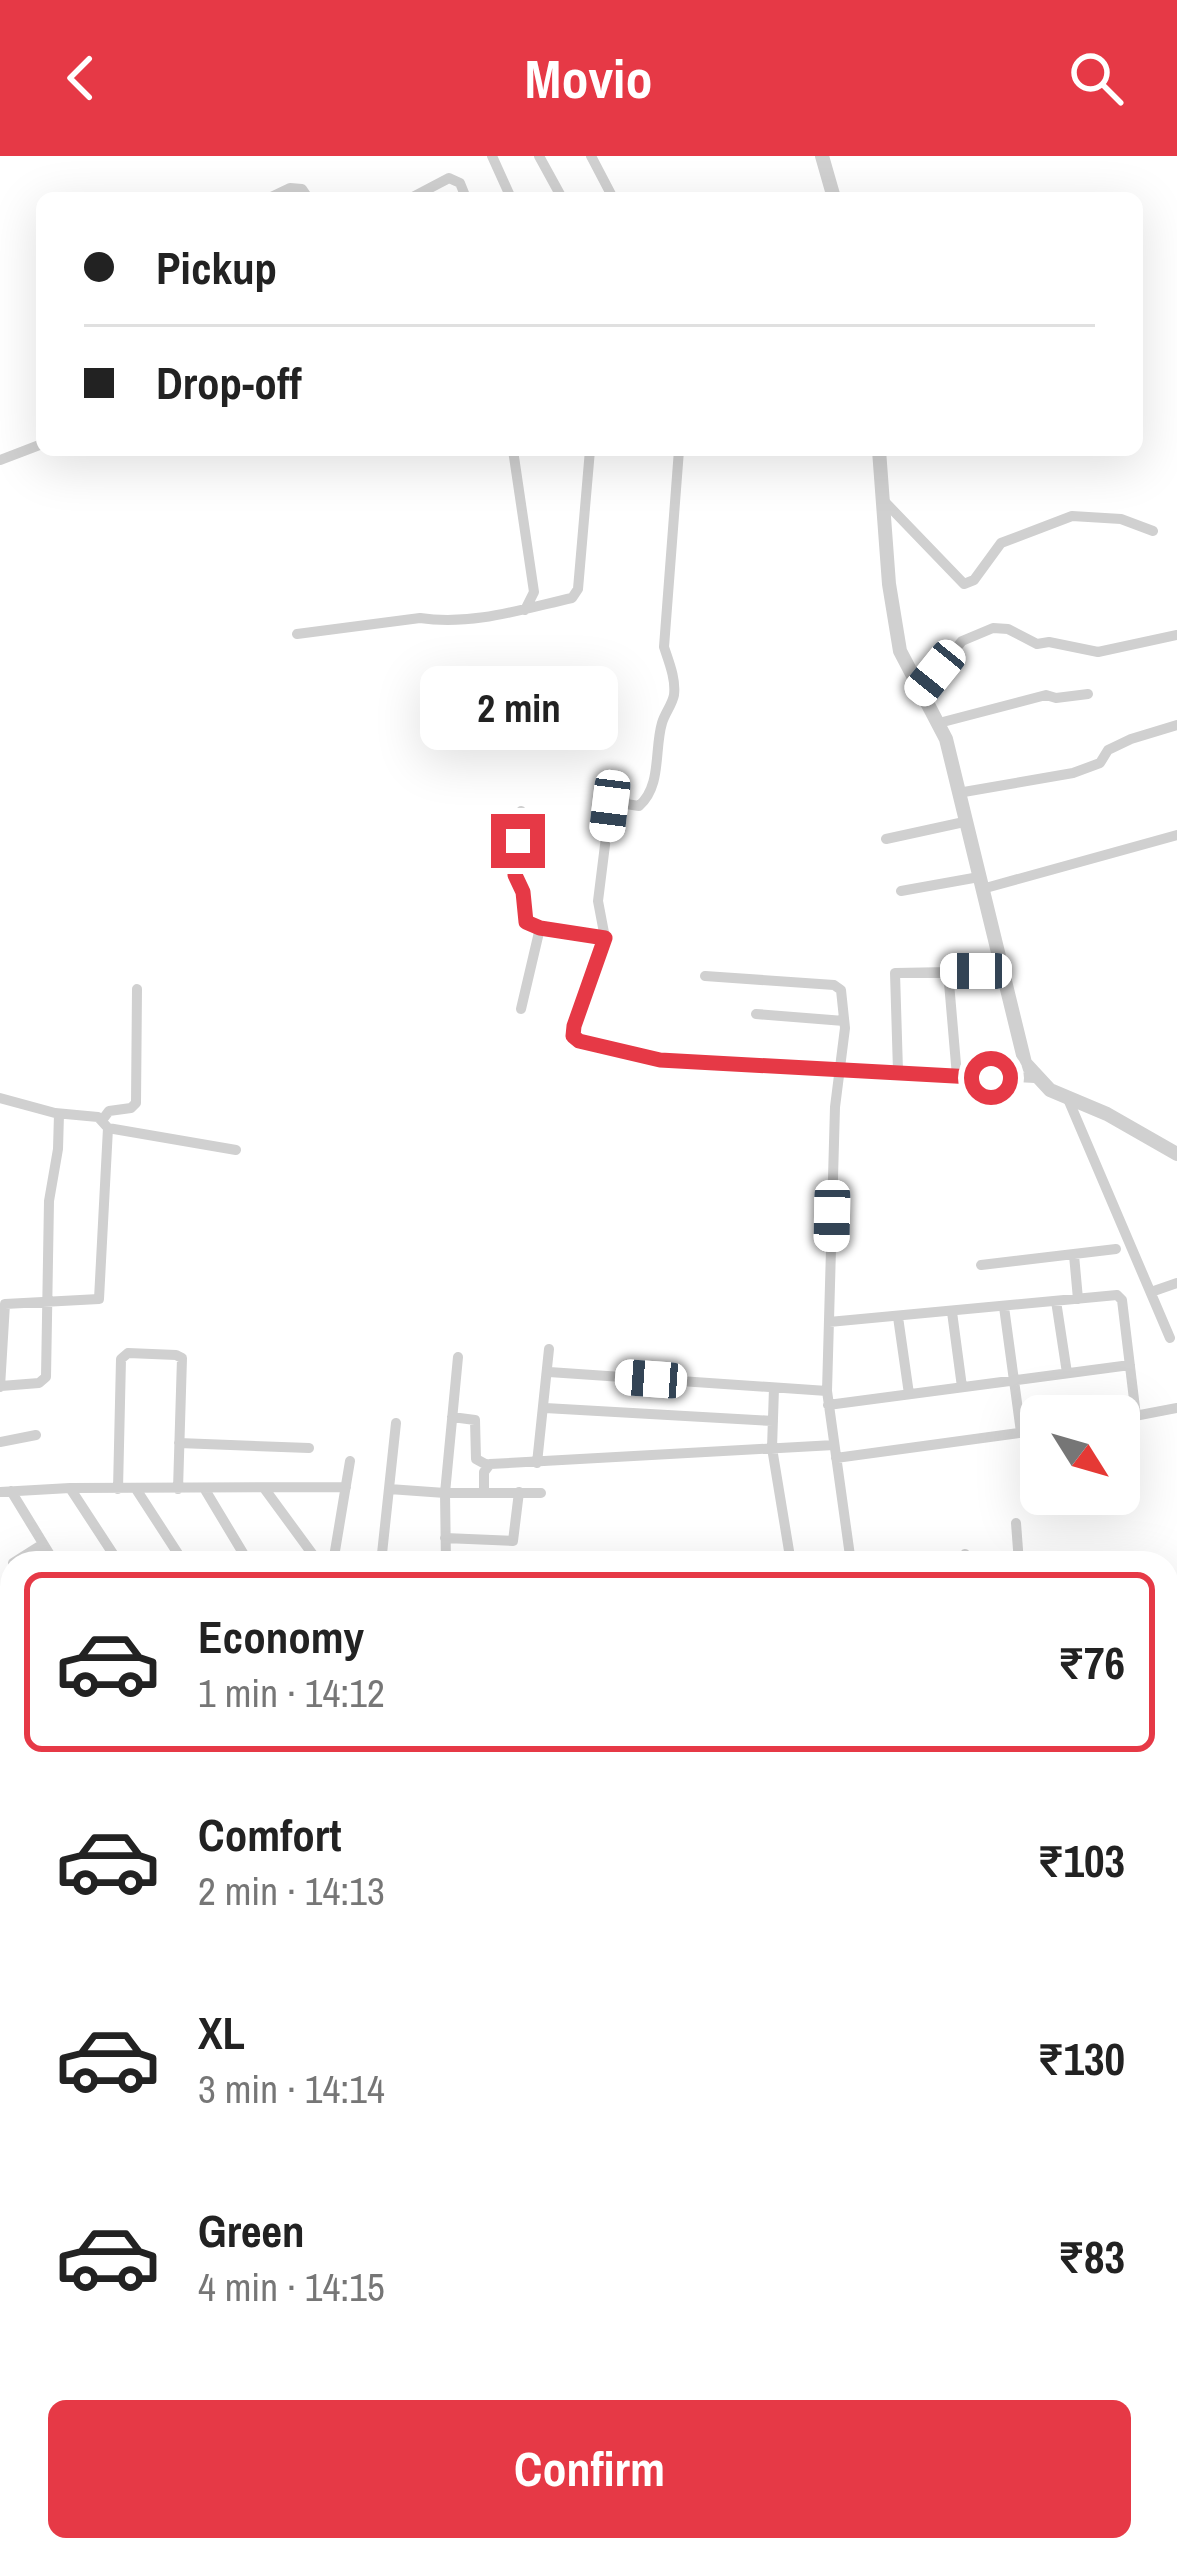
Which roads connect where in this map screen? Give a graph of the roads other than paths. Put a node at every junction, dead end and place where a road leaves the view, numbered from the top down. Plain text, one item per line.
1 (492, 156) edge
2 (539, 156) edge
3 (591, 156) edge
4 (822, 156) edge
5 (422, 192) edge
6 (464, 192) edge
7 (508, 192) edge
8 (559, 192) edge
9 (610, 192) edge
10 (832, 192) edge
11 (36, 446) edge
12 (514, 456) edge
13 (589, 456) edge
14 (679, 456) edge
15 (880, 456) edge
16 (0, 460) edge
17 (884, 501) junction
18 (1153, 531) dead end
19 (523, 611) junction
20 (297, 634) dead end
21 (1177, 635) edge
22 (920, 692) junction
23 (1088, 694) dead end
24 (939, 723) junction
25 (1177, 725) edge
26 (958, 793) junction
27 (521, 811) dead end
28 (964, 822) junction
29 (1177, 835) edge
30 (886, 839) dead end
31 (980, 883) junction
32 (902, 891) dead end
33 (540, 928) junction
34 (605, 938) junction
35 (948, 971) junction
36 (1004, 971) junction
37 (705, 976) dead end
38 (136, 989) dead end
39 (520, 1009) dead end
40 (756, 1014) dead end
41 (844, 1021) junction
42 (839, 1067) junction
43 (898, 1071) junction
44 (957, 1076) junction
45 (1035, 1078) junction
46 (0, 1098) edge
47 (1068, 1099) junction
48 (59, 1114) junction
49 (105, 1124) junction
50 (236, 1150) dead end
51 (1177, 1154) edge
52 (1115, 1250) dead end
53 (1074, 1255) junction
54 (981, 1265) dead end
55 (1177, 1283) edge
56 (1150, 1292) junction
57 (1078, 1299) junction
58 (1056, 1301) junction
59 (46, 1302) junction
60 (1004, 1307) junction
61 (952, 1312) junction
62 (898, 1317) junction
63 (829, 1322) junction
64 (1170, 1339) dead end
65 (549, 1349) dead end
66 (458, 1357) dead end
67 (1130, 1365) junction
68 (549, 1372) junction
69 (1067, 1373) junction
70 (1014, 1380) junction
71 (0, 1386) edge
72 (962, 1387) junction
73 (774, 1388) junction
74 (826, 1391) junction
75 (909, 1394) junction
76 (1134, 1395) edge
77 (828, 1405) junction
78 (545, 1408) junction
79 (1177, 1408) edge
80 (1140, 1415) edge
81 (452, 1417) junction
82 (773, 1421) junction
83 (396, 1423) dead end
84 (1020, 1425) edge
85 (1020, 1432) edge
86 (37, 1435) dead end
87 (0, 1442) edge
88 (179, 1443) junction
89 (309, 1448) dead end
90 (772, 1448) junction
91 (835, 1452) junction
92 (350, 1461) dead end
93 (537, 1463) junction
94 (487, 1465) junction
95 (346, 1487) junction
96 (70, 1488) junction
97 (204, 1488) junction
98 (264, 1488) junction
99 (118, 1489) junction
100 (178, 1489) junction
101 (389, 1489) junction
102 (136, 1490) junction
103 (6, 1492) edge
104 (445, 1492) junction
105 (484, 1492) junction
106 (519, 1492) junction
107 (541, 1492) dead end
108 (1016, 1523) dead end
109 (445, 1538) junction
110 (43, 1544) junction
111 (32, 1551) edge
112 (47, 1551) edge
113 (111, 1551) edge
114 (172, 1551) edge
115 (243, 1551) edge
116 (310, 1551) edge
117 (335, 1551) edge
118 (381, 1551) edge
119 (446, 1551) edge
120 (789, 1551) edge
121 (849, 1551) edge
122 (1018, 1551) edge

1 - 7 street
2 - 8 street
3 - 9 street
4 - 10 street
5 - 6 street
11 - 16 street
12 - 19 street
13 - 19 street
14 - 34 street
15 - 17 street
17 - 18 street
17 - 22 street
19 - 20 street
21 - 22 street
22 - 24 street
23 - 24 street
24 - 26 street
25 - 26 street
26 - 28 street
27 - 33 street
28 - 30 street
28 - 31 street
29 - 31 street
31 - 32 street
31 - 36 street
33 - 34 street
33 - 39 street
34 - 42 street
35 - 36 street
35 - 43 street
35 - 44 street
36 - 45 street
37 - 41 street
38 - 49 street
40 - 41 street
41 - 42 street
42 - 43 street
42 - 63 street
43 - 44 street
44 - 45 street
45 - 47 street
46 - 48 street
47 - 51 street
47 - 56 street
48 - 49 street
48 - 59 street
49 - 50 street
49 - 59 street
52 - 53 street
53 - 54 street
53 - 57 street
55 - 56 street
56 - 64 street
57 - 58 street
57 - 67 street
58 - 60 street
58 - 69 street
59 - 71 street
59 - 71 street
60 - 61 street
60 - 70 street
61 - 62 street
61 - 72 street
62 - 63 street
62 - 75 street
63 - 74 street
65 - 68 street
66 - 81 street
67 - 69 street
67 - 76 street
68 - 73 street
68 - 78 street
69 - 70 street
70 - 72 street
70 - 84 street
72 - 75 street
73 - 74 street
73 - 82 street
74 - 77 street
75 - 77 street
77 - 91 street
78 - 82 street
78 - 93 street
79 - 80 street
81 - 94 street
81 - 104 street
82 - 90 street
83 - 101 street
85 - 91 street
86 - 87 street
88 - 89 street
88 - 99 street
88 - 100 street
90 - 91 street
90 - 93 street
90 - 120 street
91 - 121 street
92 - 95 street
93 - 94 street
94 - 105 street
95 - 98 street
95 - 117 street
96 - 99 street
96 - 103 street
96 - 113 street
97 - 98 street
97 - 100 street
97 - 115 street
98 - 116 street
99 - 102 street
100 - 102 street
101 - 104 street
101 - 118 street
102 - 114 street
103 - 110 street
104 - 105 street
104 - 109 street
105 - 106 street
106 - 107 street
106 - 109 street
108 - 122 street
109 - 119 street
110 - 111 street
110 - 112 street

